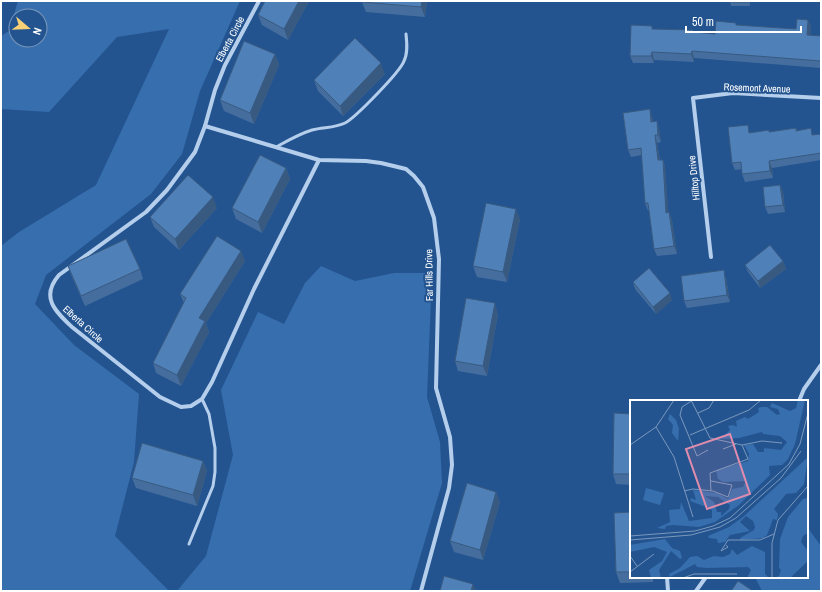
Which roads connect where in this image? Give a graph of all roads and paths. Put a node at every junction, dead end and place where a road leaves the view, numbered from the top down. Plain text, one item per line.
1 (259, 1) edge
2 (406, 34) dead end
3 (693, 98) joint
4 (821, 98) edge
5 (205, 126) junction
6 (276, 147) junction
7 (319, 160) junction
8 (711, 257) dead end
9 (821, 365) edge
10 (202, 400) junction
11 (799, 400) edge
12 (189, 544) dead end
13 (667, 578) edge
14 (705, 578) edge
15 (421, 591) edge
16 (668, 591) edge
17 (696, 591) edge

1 - 5 street, Elberta Circle
2 - 6 lane
3 - 4 street, Rosemont Avenue
3 - 8 street, Hilltop Drive
5 - 6 street, Far Hills Drive
5 - 10 street, Elberta Circle
6 - 7 street, Far Hills Drive
7 - 10 street
7 - 15 street, Far Hills Drive
9 - 11 street
10 - 12 lane
13 - 16 street
14 - 17 street

